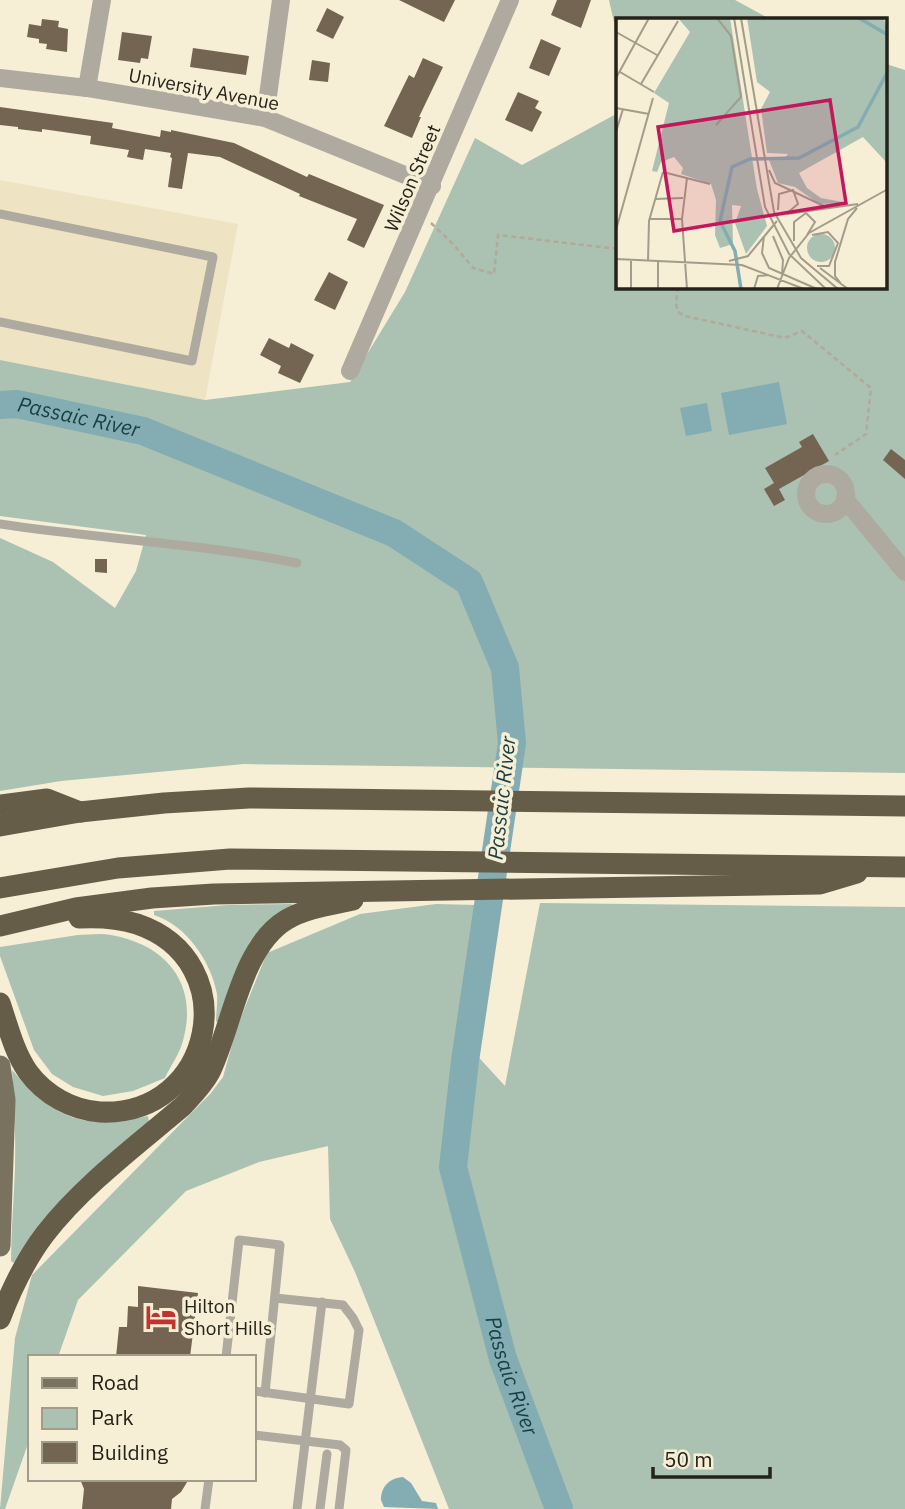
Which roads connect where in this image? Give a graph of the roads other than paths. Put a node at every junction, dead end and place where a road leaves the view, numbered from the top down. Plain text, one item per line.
1 (102, 0) edge
2 (281, 0) edge
3 (510, 0) edge
4 (0, 78) edge
5 (87, 88) junction
6 (265, 118) junction
7 (432, 186) junction
8 (0, 214) edge
9 (0, 322) edge
10 (350, 371) dead end
11 (845, 499) dead end
12 (0, 524) edge
13 (297, 563) dead end
14 (905, 572) edge
15 (0, 805) edge
16 (905, 806) edge
17 (80, 812) junction
18 (0, 826) edge
19 (883, 866) junction
20 (905, 867) edge
21 (0, 888) edge
22 (388, 892) junction
23 (35, 919) junction
24 (0, 926) edge
25 (0, 1003) edge
26 (0, 1066) edge
27 (0, 1246) edge
28 (275, 1297) junction
29 (322, 1302) junction
30 (0, 1320) edge
31 (226, 1355) edge
32 (256, 1391) edge
33 (265, 1393) junction
34 (310, 1399) junction
35 (256, 1435) edge
36 (305, 1441) junction
37 (327, 1454) dead end
38 (209, 1481) edge
39 (205, 1509) edge
40 (297, 1509) edge
41 (320, 1509) edge
42 (339, 1509) edge

1 - 5 street
2 - 6 street
3 - 7 street, Wilson Street
4 - 5 street, University Avenue
5 - 6 street, University Avenue
6 - 7 street, University Avenue
7 - 10 street, Wilson Street
8 - 9 lane
11 - 14 street
12 - 13 lane
15 - 17 highway
16 - 17 highway
17 - 18 highway
19 - 20 highway
19 - 21 highway
19 - 22 highway
22 - 23 highway
22 - 30 highway
23 - 24 highway
23 - 25 highway
26 - 27 main road
28 - 29 lane
28 - 31 lane
28 - 33 lane
29 - 34 lane
29 - 34 lane
32 - 33 lane
33 - 34 lane
34 - 36 lane
35 - 36 lane
36 - 40 lane
36 - 42 lane
37 - 41 lane
38 - 39 lane

